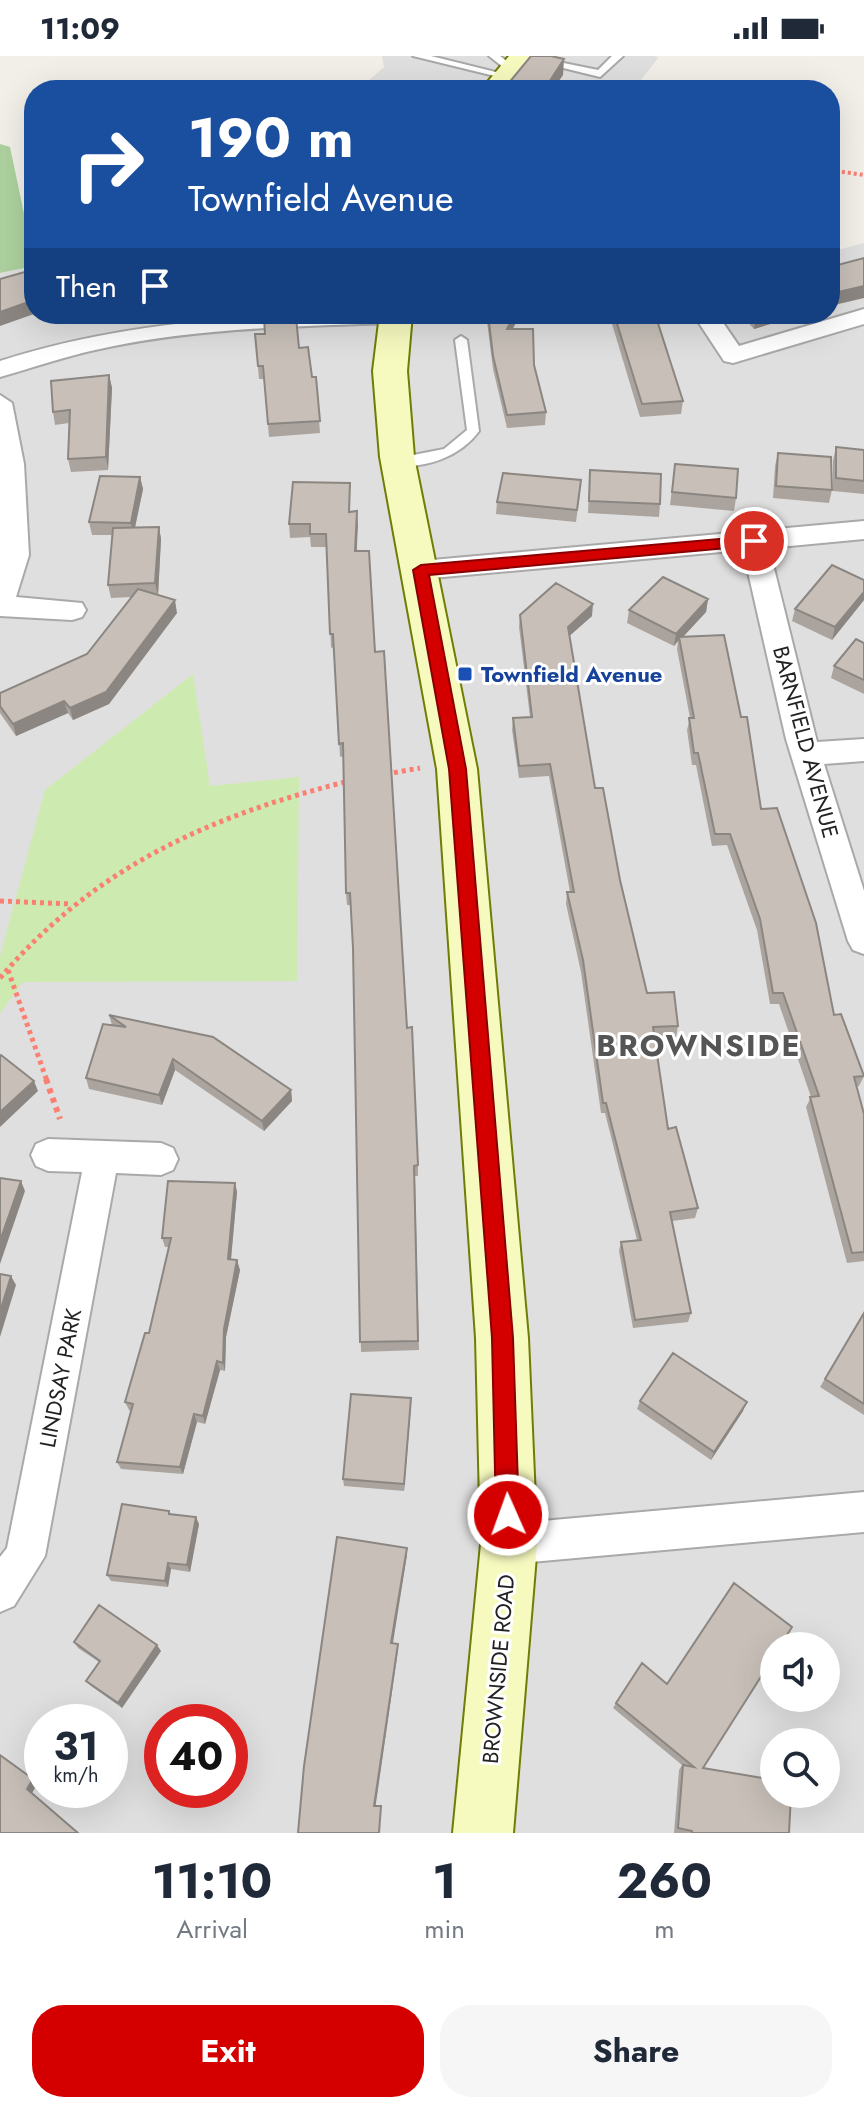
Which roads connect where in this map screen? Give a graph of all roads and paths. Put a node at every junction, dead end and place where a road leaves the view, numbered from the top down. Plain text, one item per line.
1 (418, 56) edge
2 (618, 56) edge
3 (509, 67) edge
4 (840, 171) edge
5 (864, 175) edge
6 (864, 316) edge
7 (840, 323) edge
8 (235, 324) edge
9 (395, 324) edge
10 (712, 324) edge
11 (838, 324) edge
12 (461, 340) dead end
13 (0, 369) edge
14 (0, 403) edge
15 (398, 462) junction
16 (864, 530) edge
17 (754, 541) junction
18 (421, 570) junction
19 (0, 606) edge
20 (72, 610) dead end
21 (864, 750) edge
22 (806, 754) junction
23 (456, 761) junction
24 (378, 776) edge
25 (362, 779) edge
26 (0, 901) edge
27 (73, 904) junction
28 (864, 941) edge
29 (8, 969) junction
30 (0, 978) edge
31 (74, 1156) junction
32 (161, 1159) dead end
33 (864, 1512) edge
34 (509, 1544) junction
35 (0, 1592) edge
36 (483, 1833) edge

1 - 3 lane
2 - 3 lane
4 - 5 path
6 - 7 street
8 - 13 street
9 - 15 street, BROWNSIDE ROAD
10 - 11 street
12 - 15 lane
14 - 19 street
15 - 18 street, BROWNSIDE ROAD
16 - 17 street
17 - 18 street
17 - 22 street, BARNFIELD AVENUE
18 - 23 street, BROWNSIDE ROAD
19 - 20 street
21 - 22 street
22 - 28 street, BARNFIELD AVENUE
23 - 24 path
23 - 34 street, BROWNSIDE ROAD
25 - 27 path
26 - 27 path
27 - 29 path
29 - 30 path
29 - 31 path
31 - 32 street
31 - 35 street, LINDSAY PARK
33 - 34 street
34 - 36 street, BROWNSIDE ROAD

